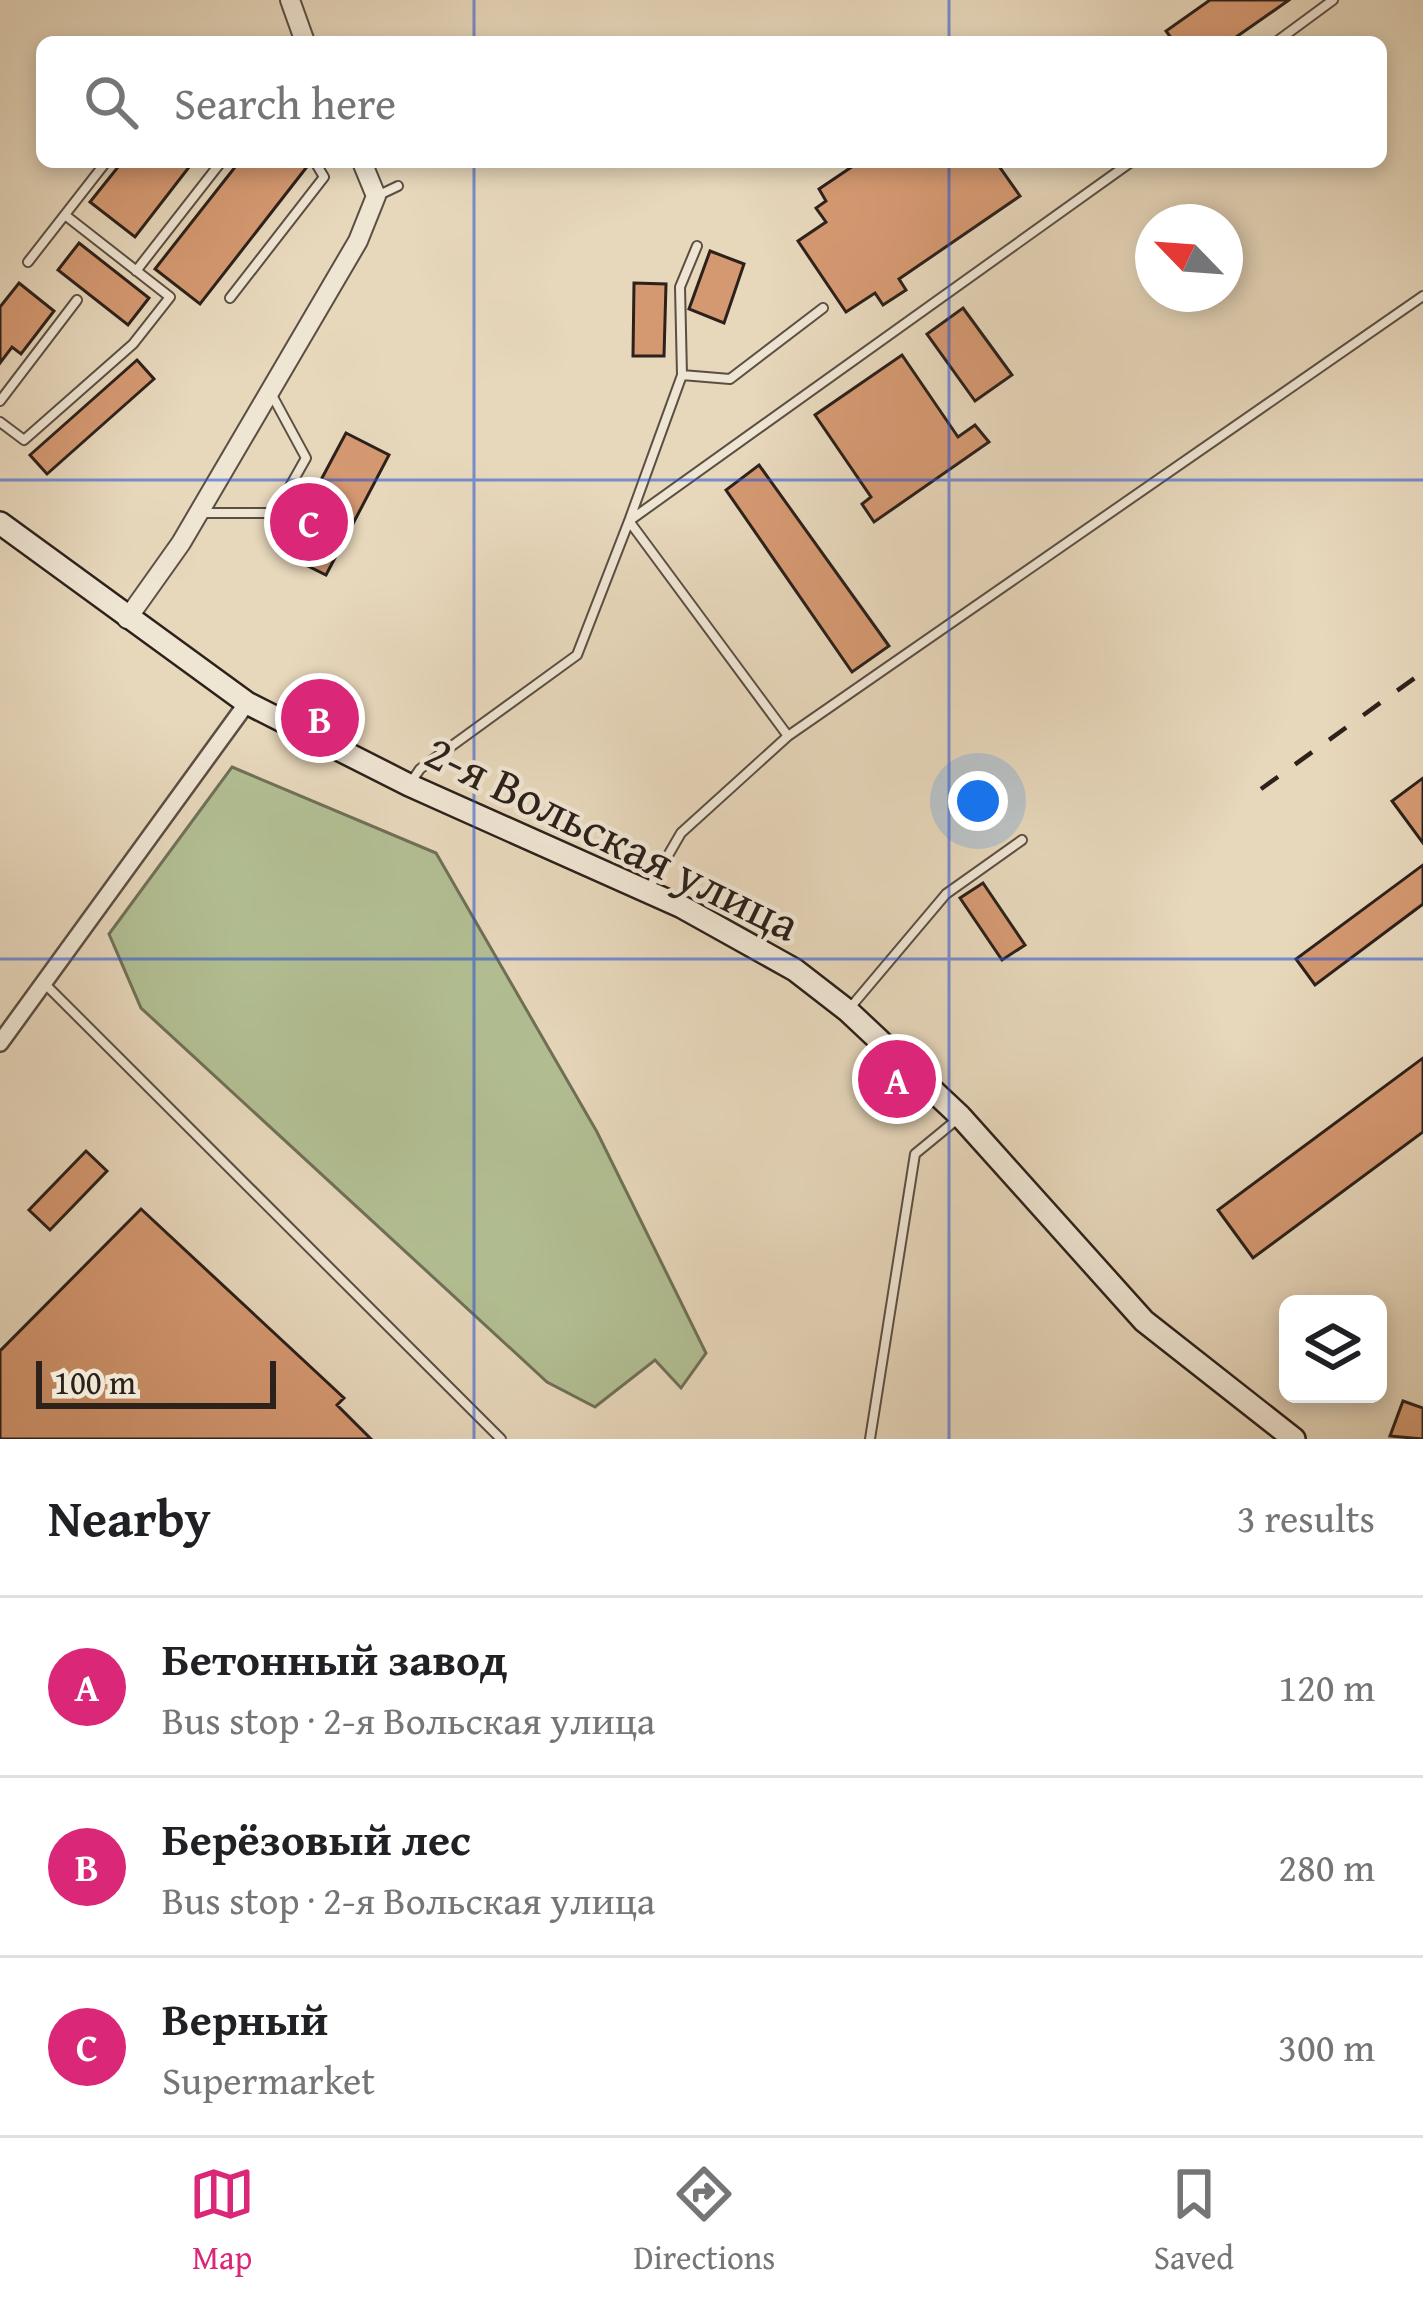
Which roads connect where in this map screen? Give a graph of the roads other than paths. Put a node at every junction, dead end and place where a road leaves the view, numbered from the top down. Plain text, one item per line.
1 (290, 0) edge
2 (1333, 0) edge
3 (302, 36) edge
4 (1284, 36) edge
5 (101, 168) edge
6 (216, 168) edge
7 (319, 168) edge
8 (364, 168) edge
9 (1123, 168) edge
10 (398, 187) dead end
11 (376, 196) junction
12 (65, 215) junction
13 (697, 246) dead end
14 (28, 262) dead end
15 (136, 271) junction
16 (1423, 296) edge
17 (230, 298) dead end
18 (77, 300) dead end
19 (823, 308) dead end
20 (682, 375) junction
21 (270, 392) junction
22 (0, 401) edge
23 (0, 422) edge
24 (199, 513) junction
25 (629, 521) junction
26 (0, 523) edge
27 (127, 619) junction
28 (248, 704) junction
29 (788, 736) junction
30 (409, 784) junction
31 (1022, 840) dead end
32 (647, 891) junction
33 (44, 983) junction
34 (848, 1011) junction
35 (0, 1043) edge
36 (960, 1116) junction
37 (1289, 1438) edge
38 (501, 1439) edge
39 (870, 1439) edge

1 - 3 street
2 - 4 lane
5 - 12 lane
6 - 15 lane
7 - 17 lane
8 - 11 street
9 - 25 lane
10 - 11 lane
11 - 21 street
12 - 14 lane
12 - 15 lane
13 - 20 lane
15 - 23 lane
16 - 29 lane
18 - 22 lane
19 - 20 lane
20 - 25 lane
21 - 24 street
21 - 24 lane
24 - 27 street
25 - 29 lane
25 - 30 lane
26 - 27 main road, 2-я Вольская улица
27 - 28 main road, 2-я Вольская улица
28 - 30 main road, 2-я Вольская улица
28 - 33 street
29 - 32 lane
30 - 32 main road, 2-я Вольская улица
31 - 34 lane
32 - 34 main road, 2-я Вольская улица
33 - 35 street
33 - 38 lane
34 - 36 main road, 2-я Вольская улица
36 - 37 main road, 2-я Вольская улица
36 - 39 lane

